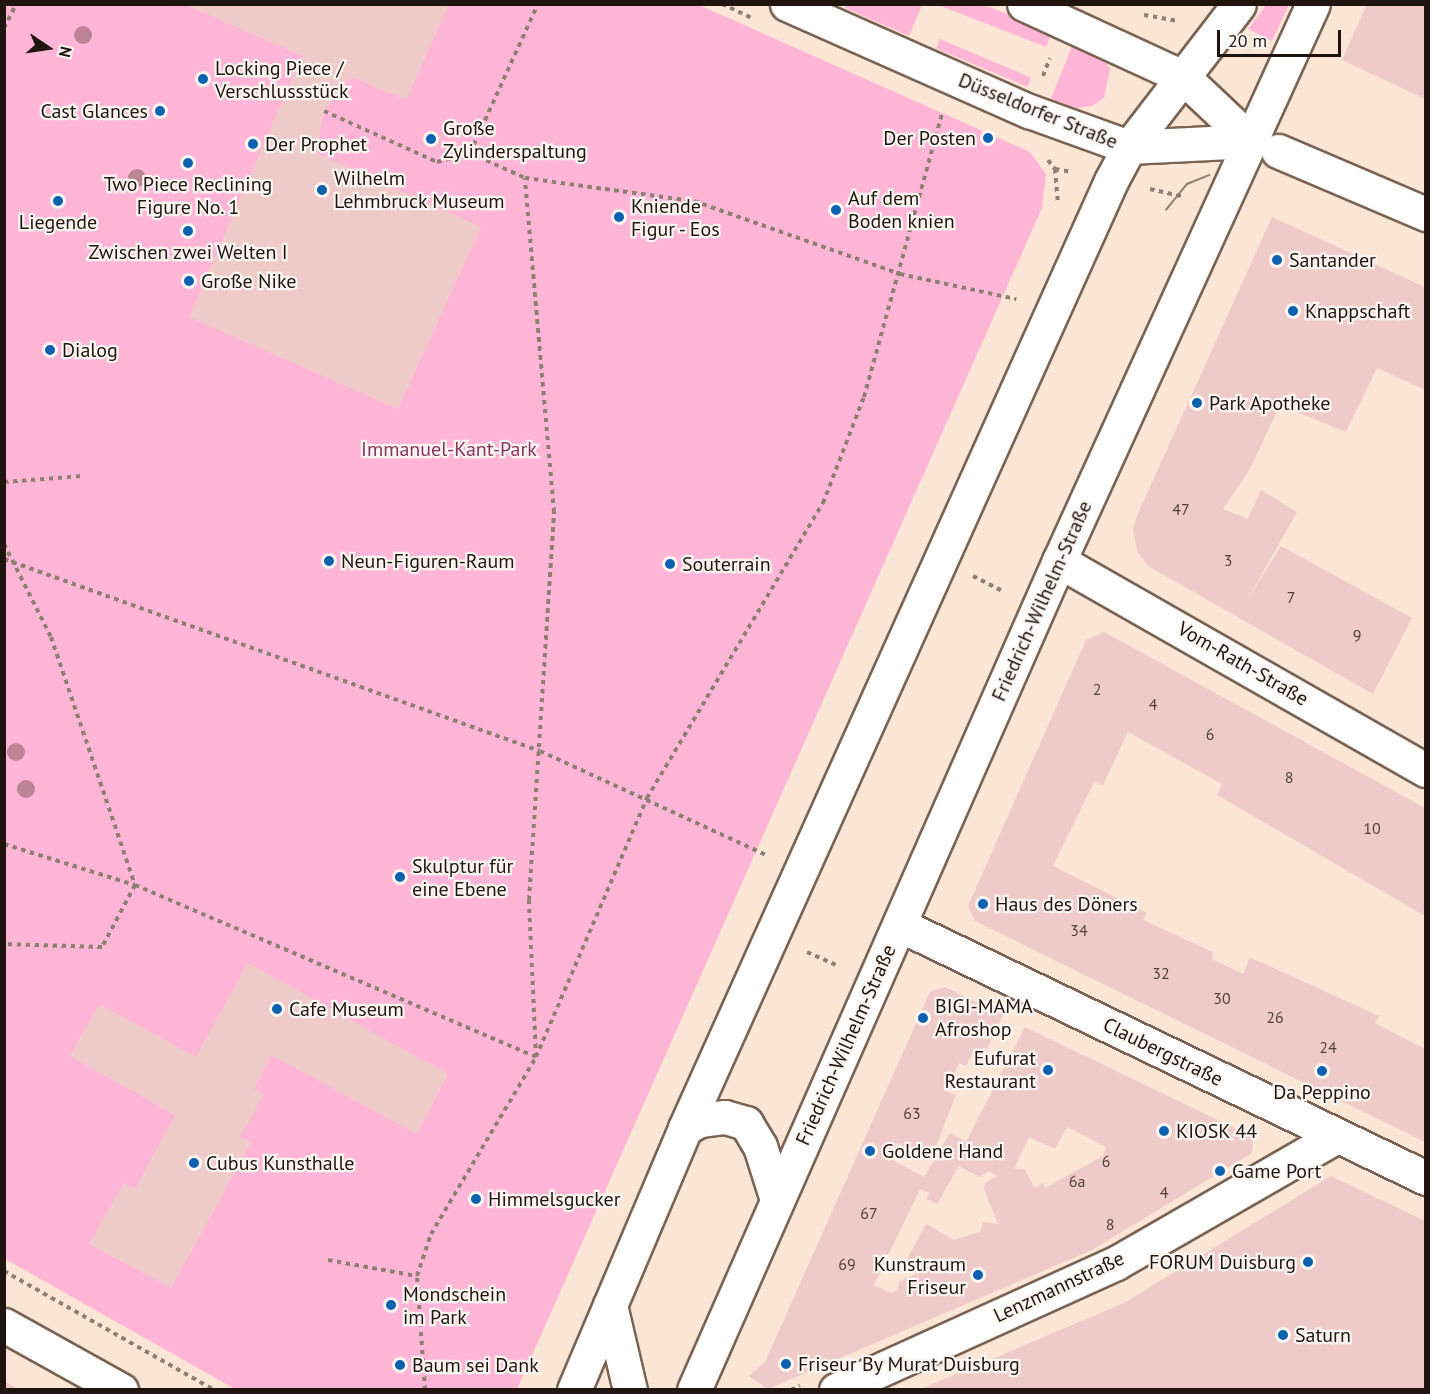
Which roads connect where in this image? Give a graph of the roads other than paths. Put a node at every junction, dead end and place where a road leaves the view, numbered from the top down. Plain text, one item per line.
1 (787, 4) edge
2 (1024, 4) edge
3 (1239, 4) edge
4 (1313, 4) edge
5 (1183, 77) junction
6 (1265, 146) junction
7 (1129, 147) junction
8 (1425, 214) edge
9 (1059, 561) junction
10 (1425, 770) edge
11 (900, 925) junction
12 (685, 1128) junction
13 (1337, 1136) junction
14 (1425, 1178) edge
15 (777, 1200) junction
16 (610, 1305) junction
17 (4, 1325) edge
18 (700, 1376) edge
19 (121, 1389) edge
20 (574, 1389) edge
21 (630, 1389) edge
22 (837, 1389) edge

1 - 7 main road, Düsseldorfer Straße
2 - 5 main road, Düsseldorfer Straße
3 - 5 main road
4 - 6 main road, Friedrich-Wilhelm-Straße
5 - 6 main road, Düsseldorfer Straße
5 - 7 main road
6 - 7 main road, Düsseldorfer Straße
6 - 8 main road, Düsseldorfer Straße
6 - 9 main road, Friedrich-Wilhelm-Straße
7 - 12 main road
9 - 10 main road, Vom-Rath-Straße
9 - 11 main road, Friedrich-Wilhelm-Straße
11 - 13 main road, Claubergstraße
11 - 15 main road, Friedrich-Wilhelm-Straße
12 - 15 main road
12 - 16 main road
13 - 14 main road, Claubergstraße
13 - 22 main road, Lenzmannstraße
15 - 18 main road, Friedrich-Wilhelm-Straße
16 - 20 main road
16 - 21 main road
17 - 19 main road

